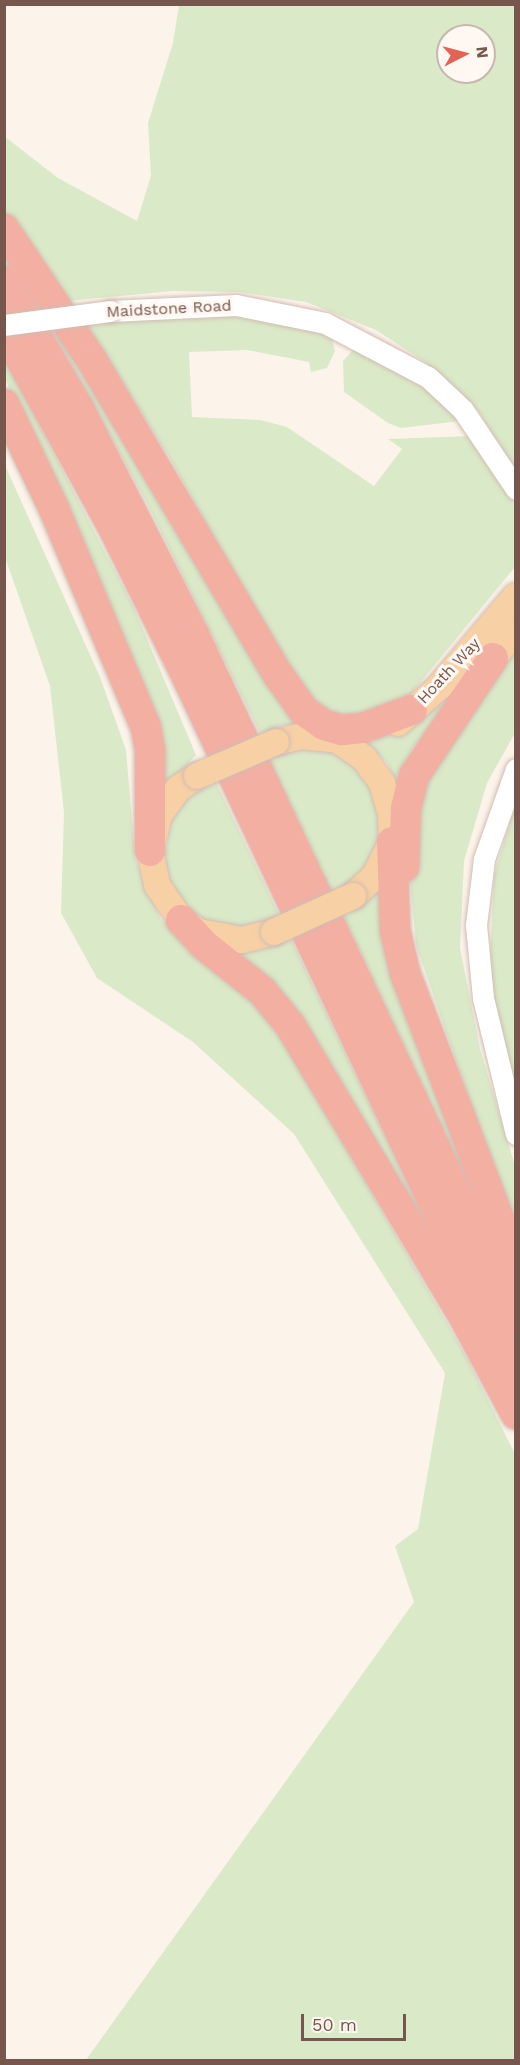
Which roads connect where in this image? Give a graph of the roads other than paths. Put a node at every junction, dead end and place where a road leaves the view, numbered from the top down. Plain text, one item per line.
1 (4, 229) edge
2 (4, 280) edge
3 (4, 327) edge
4 (4, 404) edge
5 (516, 489) edge
6 (516, 596) edge
7 (516, 630) edge
8 (493, 658) junction
9 (279, 676) junction
10 (412, 710) junction
11 (330, 738) junction
12 (516, 769) edge
13 (392, 828) junction
14 (150, 851) junction
15 (180, 920) junction
16 (426, 1030) junction
17 (516, 1134) edge
18 (516, 1264) edge
19 (516, 1320) edge
20 (516, 1379) edge
21 (516, 1414) edge

1 - 9 highway
2 - 19 highway
3 - 5 street, Maidstone Road, bridge
3 - 20 highway
4 - 14 highway
6 - 10 main road, Hoath Way
7 - 8 main road, Hoath Way
8 - 13 main road, Hoath Way
8 - 16 highway
9 - 10 highway
9 - 11 highway
10 - 11 main road, Hoath Way
11 - 13 main road
11 - 14 main road, Hoath Way, bridge
12 - 17 street
13 - 15 main road, Hoath Way, bridge
13 - 16 highway
14 - 15 main road
15 - 21 highway
16 - 18 highway

